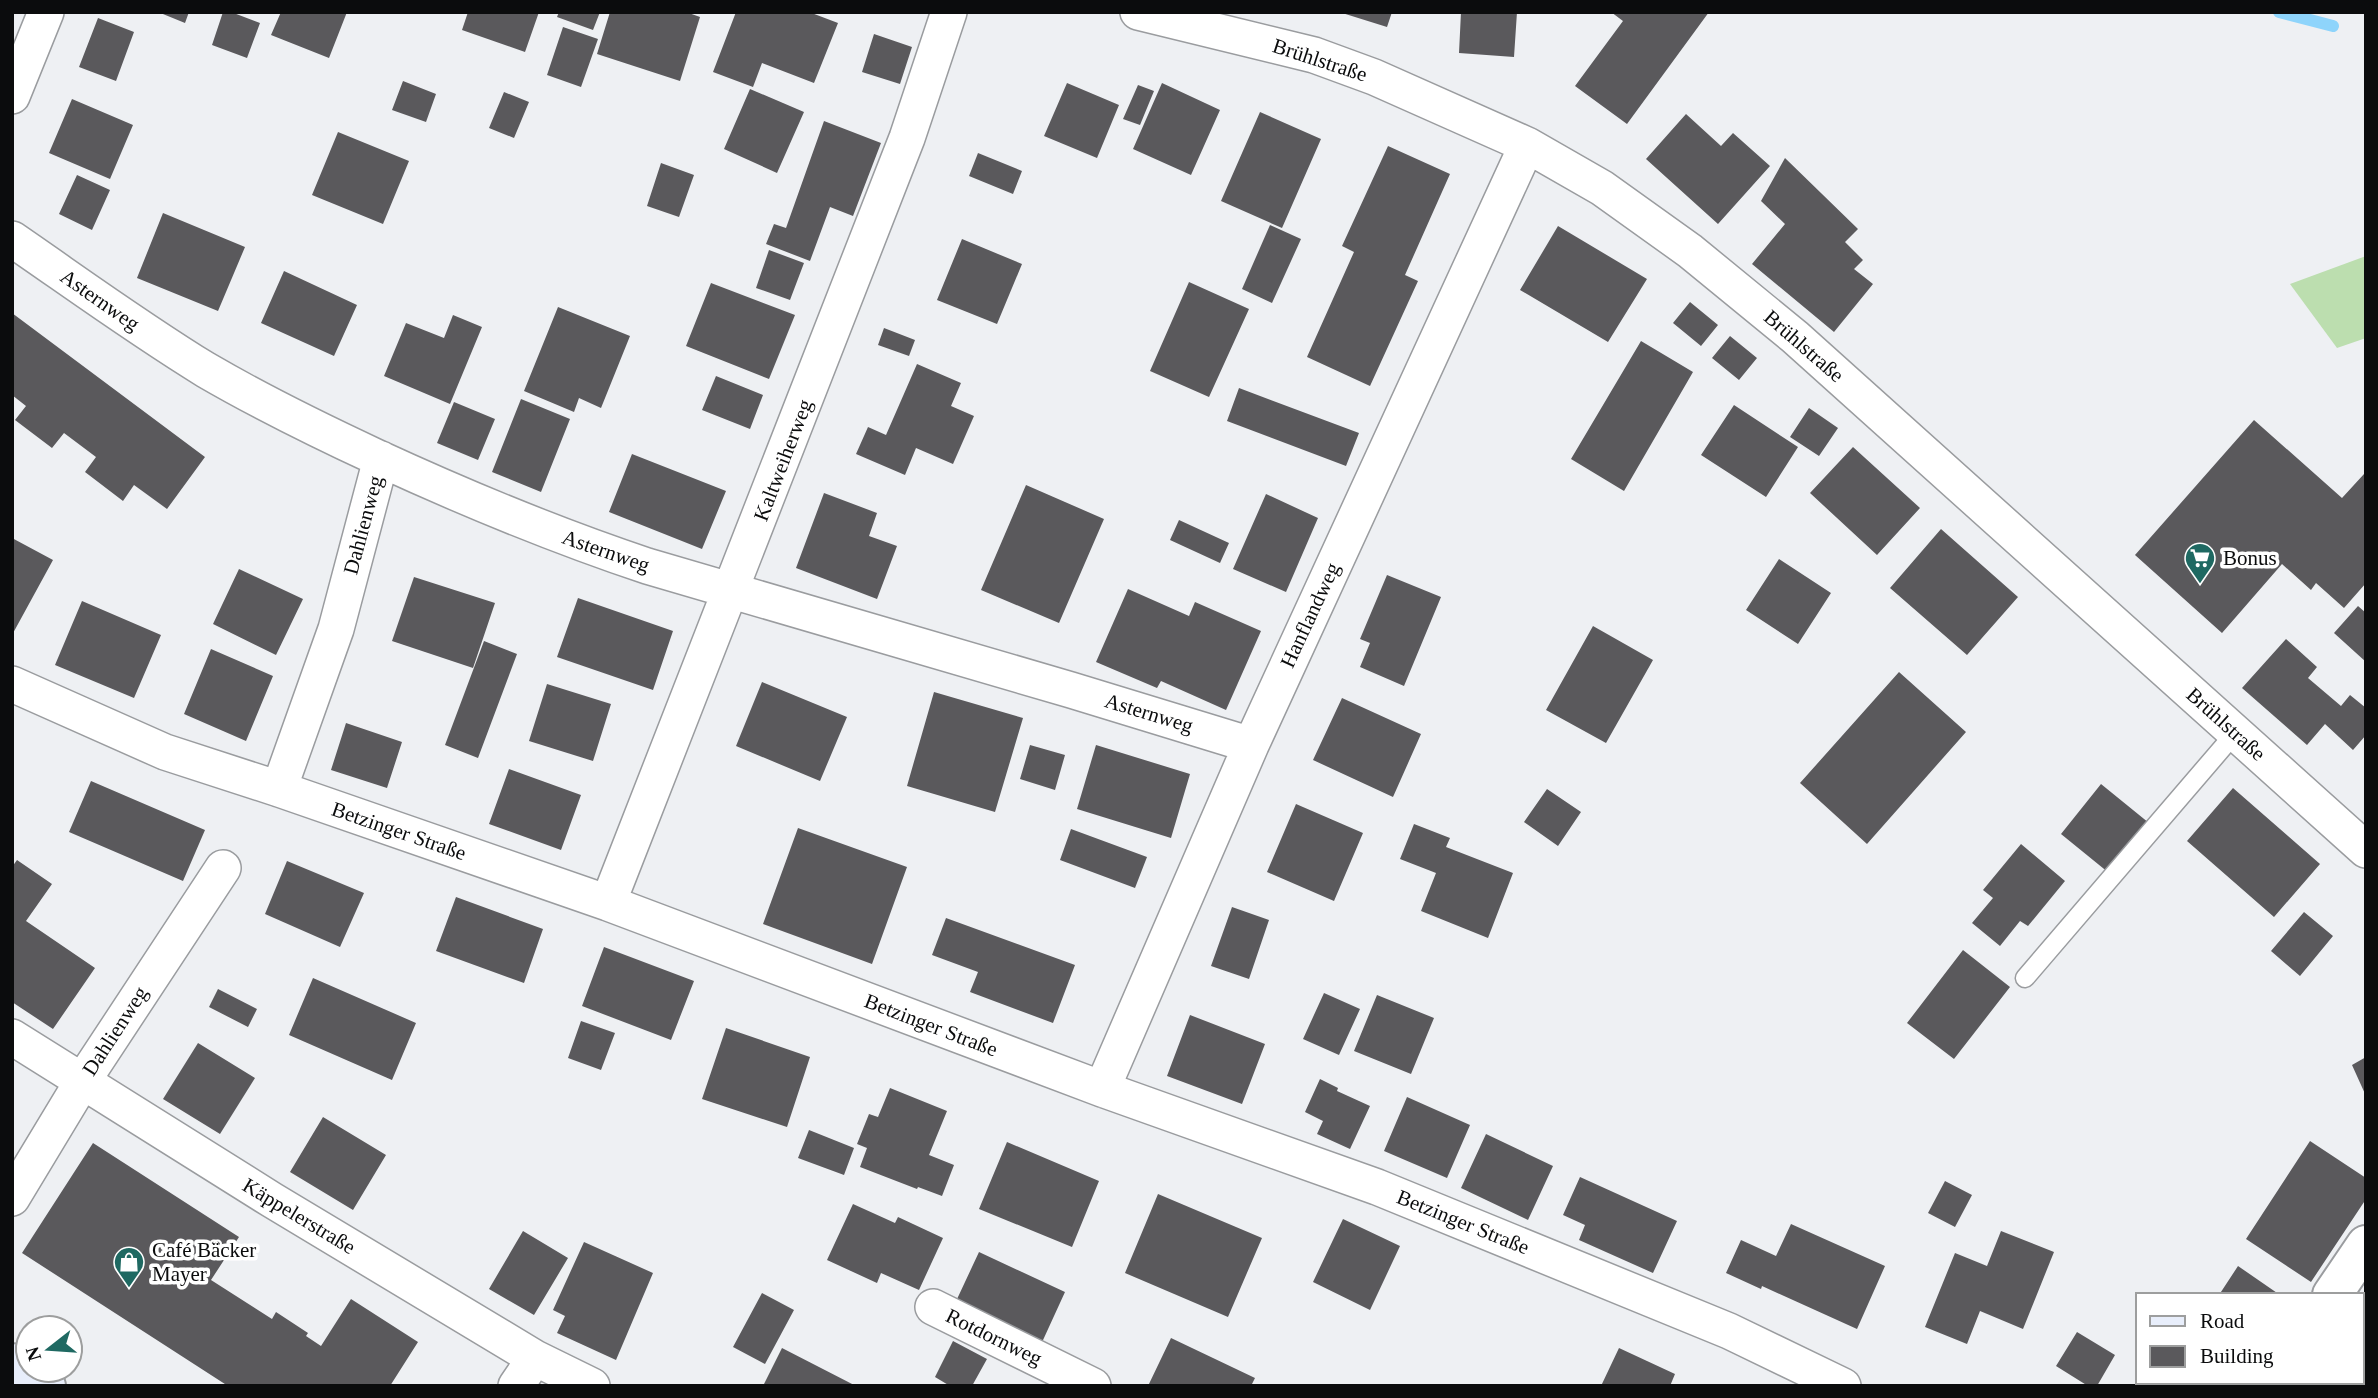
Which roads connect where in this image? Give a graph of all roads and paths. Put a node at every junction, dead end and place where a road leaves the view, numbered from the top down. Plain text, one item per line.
1 (46, 12) edge
2 (949, 12) edge
3 (1138, 12) edge
4 (12, 96) edge
5 (1527, 145) junction
6 (12, 239) edge
7 (381, 459) junction
8 (732, 591) junction
9 (12, 684) edge
10 (2236, 732) junction
11 (1251, 745) junction
12 (279, 789) junction
13 (2366, 850) edge
14 (223, 868) dead end
15 (608, 903) junction
16 (2025, 978) dead end
17 (12, 1037) edge
18 (82, 1082) junction
19 (1102, 1089) junction
20 (12, 1198) edge
21 (2366, 1245) edge
22 (2333, 1293) edge
23 (933, 1307) dead end
24 (12, 1363) edge
25 (525, 1372) edge
26 (46, 1386) edge
27 (592, 1386) edge
28 (1093, 1386) edge
29 (1843, 1386) edge

1 - 4 street
2 - 8 street, Kaltweiherweg
3 - 5 street, Brühlstraße
5 - 10 street, Brühlstraße
5 - 11 street, Hanflandweg
6 - 7 street, Asternweg
7 - 8 street, Asternweg
7 - 12 street, Dahlienweg
8 - 11 street, Asternweg
8 - 15 street, Kaltweiherweg
9 - 12 street, Betzinger Straße
10 - 13 street, Brühlstraße
10 - 16 lane
11 - 19 street, Hanflandweg
12 - 15 street, Betzinger Straße
14 - 18 street, Dahlienweg
15 - 19 street, Betzinger Straße
17 - 18 street, Käppelerstraße
18 - 20 street, Dahlienweg
18 - 25 street, Käppelerstraße
19 - 29 street, Betzinger Straße
21 - 22 street
23 - 28 street, Rotdornweg
24 - 26 main road
25 - 27 street, Käppelerstraße

